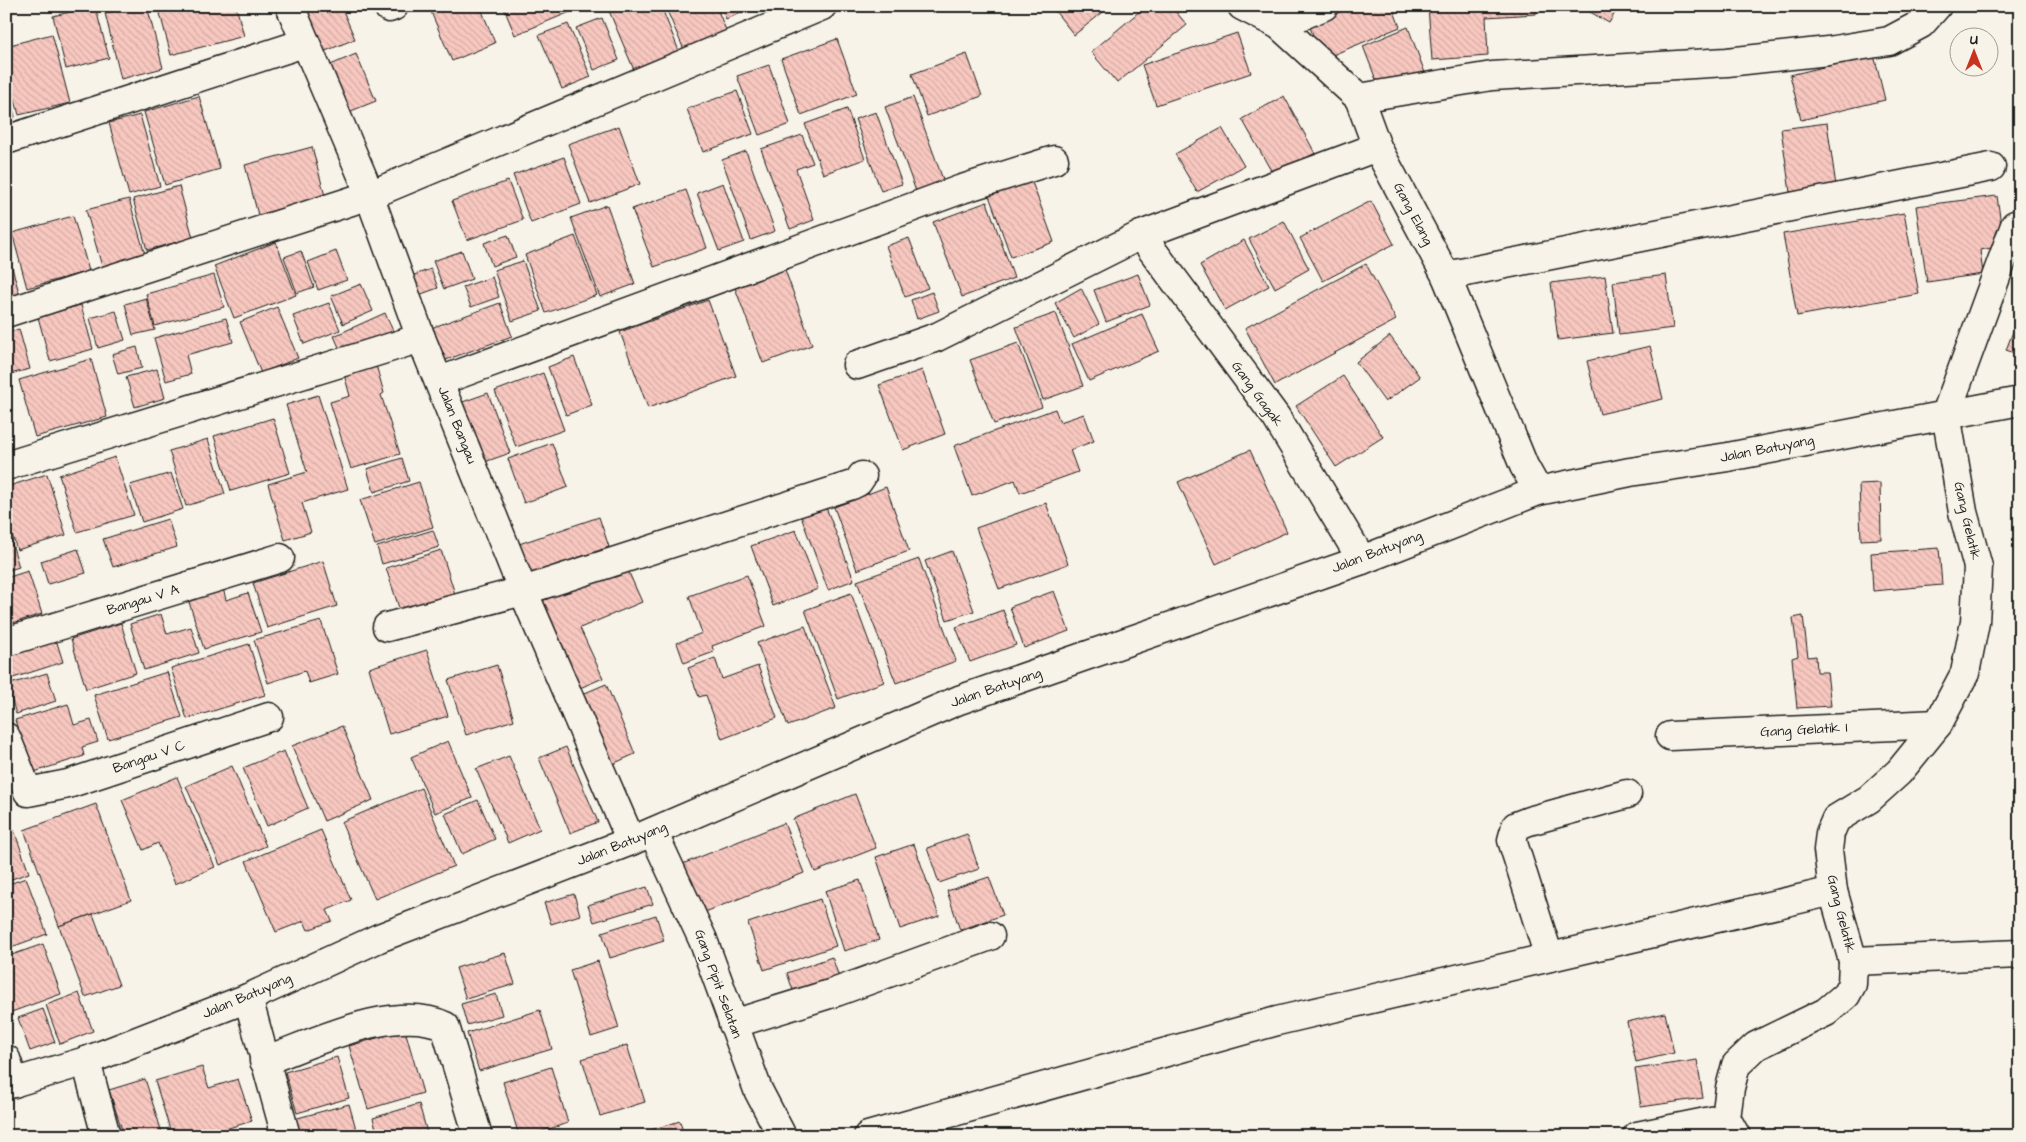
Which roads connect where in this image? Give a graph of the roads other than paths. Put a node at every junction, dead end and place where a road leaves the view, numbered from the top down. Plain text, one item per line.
1 (290, 6) edge
2 (822, 6) edge
3 (1242, 6) edge
4 (1324, 6) edge
5 (1937, 6) edge
6 (1279, 26) junction
7 (304, 43) junction
8 (1358, 98) junction
9 (6, 140) edge
10 (1377, 147) junction
11 (1054, 160) dead end
12 (1991, 168) dead end
13 (370, 195) junction
14 (2015, 225) dead end
15 (1141, 235) junction
16 (1446, 276) junction
17 (6, 313) edge
18 (422, 338) junction
19 (857, 365) dead end
20 (440, 381) junction
21 (2020, 401) edge
22 (1946, 414) junction
23 (6, 466) edge
24 (862, 476) dead end
25 (1538, 491) junction
26 (280, 558) dead end
27 (1362, 560) junction
28 (523, 590) junction
29 (386, 627) dead end
30 (6, 642) edge
31 (269, 717) dead end
32 (1938, 724) junction
33 (1670, 736) dead end
34 (6, 737) edge
35 (1627, 794) dead end
36 (642, 837) junction
37 (1833, 891) junction
38 (990, 936) dead end
39 (2020, 954) edge
40 (1549, 957) junction
41 (1853, 961) junction
42 (248, 998) junction
43 (733, 1024) junction
44 (86, 1061) junction
45 (264, 1061) junction
46 (9, 1076) edge
47 (1731, 1127) edge
48 (106, 1136) edge
49 (286, 1136) edge
50 (478, 1136) edge
51 (782, 1136) edge
52 (868, 1136) edge
53 (1637, 1136) edge

1 - 7 street, Jalan Bangau
2 - 13 street
3 - 6 street, Gang Elang
4 - 6 street
5 - 8 street
6 - 8 street, Gang Elang
7 - 9 street
7 - 13 street, Jalan Bangau
8 - 10 street, Gang Elang
10 - 15 street
10 - 16 street, Gang Elang
11 - 20 street
12 - 16 street
13 - 17 street
13 - 18 street, Jalan Bangau
14 - 22 street
15 - 19 street
15 - 27 street, Gang Gagak
16 - 25 street, Gang Elang
18 - 20 street, Jalan Bangau
18 - 23 street
20 - 28 street, Jalan Bangau
21 - 22 street, Jalan Batuyang
22 - 25 street, Jalan Batuyang
22 - 32 street, Gang Gelatik
24 - 28 street
25 - 27 street, Jalan Batuyang
26 - 30 street, Bangau V A
27 - 36 street, Jalan Batuyang
28 - 29 street
28 - 36 street, Jalan Bangau
31 - 34 street, Bangau V C
32 - 33 street, Gang Gelatik I
32 - 37 street, Gang Gelatik
35 - 40 street
36 - 42 street, Jalan Batuyang
36 - 43 street, Gang Pipit Selatan
37 - 40 street
37 - 41 street, Gang Gelatik
38 - 43 street
39 - 41 street
40 - 52 street
41 - 47 street, Gang Gelatik
42 - 44 street, Jalan Batuyang
42 - 45 street
43 - 51 street, Gang Pipit Selatan
44 - 46 street, Jalan Batuyang
44 - 48 street
45 - 49 street
45 - 50 street
47 - 53 street

